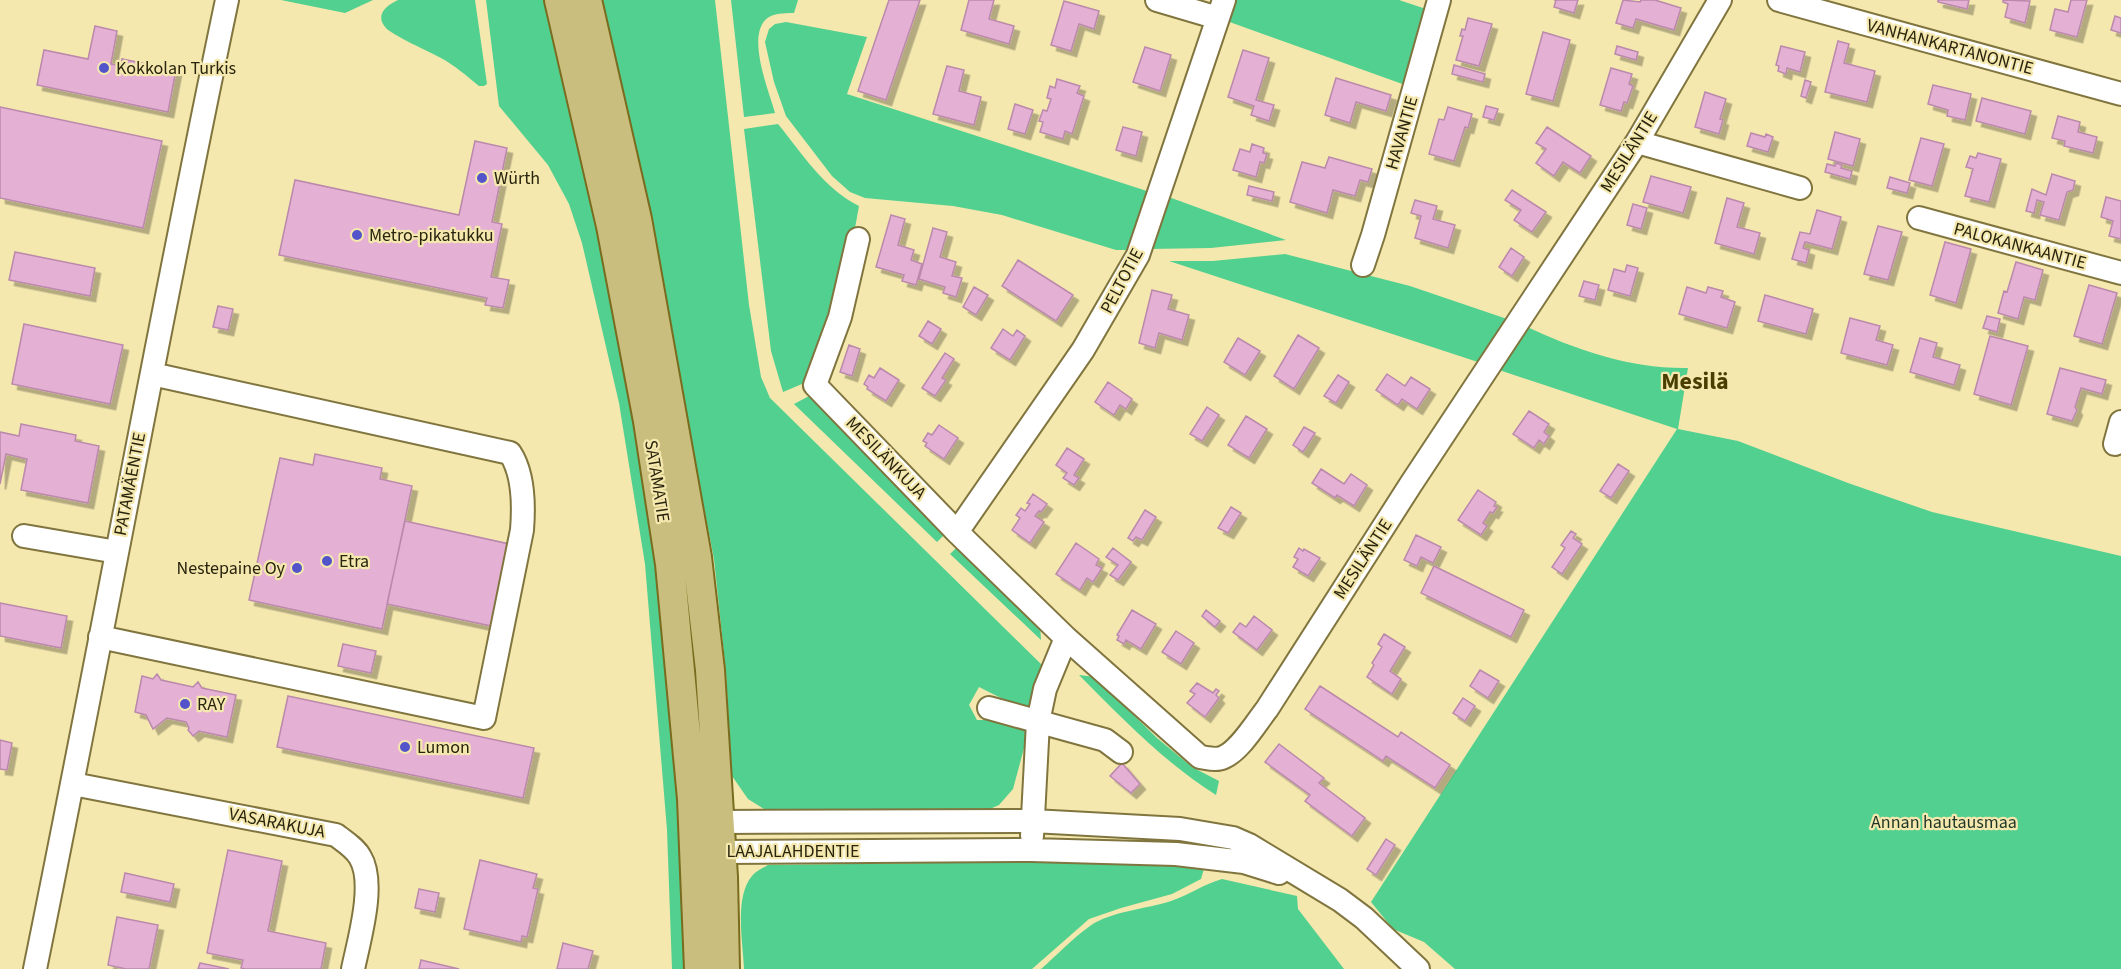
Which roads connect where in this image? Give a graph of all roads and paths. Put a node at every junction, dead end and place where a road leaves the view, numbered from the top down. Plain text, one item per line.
1 (228, 0) edge
2 (559, 0) edge
3 (587, 0) edge
4 (1156, 0) edge
5 (1439, 0) edge
6 (1720, 0) edge
7 (1779, 0) edge
8 (1221, 9) edge
9 (2121, 94) edge
10 (1637, 141) junction
11 (1800, 188) dead end
12 (1919, 218) dead end
13 (858, 239) dead end
14 (1363, 265) dead end
15 (2121, 273) edge
16 (152, 374) junction
17 (2121, 422) edge
18 (2115, 444) dead end
19 (957, 532) junction
20 (24, 536) dead end
21 (117, 552) junction
22 (100, 637) junction
23 (1066, 638) junction
24 (989, 708) dead end
25 (1038, 722) junction
26 (1121, 752) dead end
27 (73, 784) junction
28 (1033, 821) junction
29 (720, 822) junction
30 (694, 841) junction
31 (1031, 850) junction
32 (722, 852) junction
33 (1311, 882) junction
34 (35, 969) edge
35 (354, 969) edge
36 (699, 969) edge
37 (725, 969) edge
38 (1418, 969) edge

1 - 16 street, PATAMÄENTIE
2 - 30 main road, SATAMATIE
3 - 29 main road, SATAMATIE
4 - 8 street
5 - 14 street, HAVANTIE
6 - 10 street, MESILÄNTIE
7 - 9 street, VANHANKARTANONTIE
8 - 19 street, PELTOTIE
10 - 11 street
10 - 23 street, MESILÄNTIE
12 - 15 street, PALOKANKAANTIE
13 - 19 street, MESILÄNKUJA
16 - 21 street, PATAMÄENTIE
16 - 22 street
17 - 18 street
19 - 23 street, MESILÄNKUJA
20 - 21 street
21 - 22 street, PATAMÄENTIE
22 - 27 street, PATAMÄENTIE
23 - 25 street
24 - 25 street
25 - 26 street
25 - 28 street
27 - 34 street, PATAMÄENTIE
27 - 35 street, VASARAKUJA
28 - 29 street, LAAJALAHDENTIE
28 - 31 street
28 - 33 street, LAAJALAHDENTIE
29 - 30 street, LAAJALAHDENTIE
29 - 32 main road, SATAMATIE
30 - 32 street, LAAJALAHDENTIE
30 - 36 main road, SATAMATIE
31 - 32 street, LAAJALAHDENTIE
31 - 33 street, LAAJALAHDENTIE
32 - 37 main road, SATAMATIE
33 - 38 street, LAAJALAHDENTIE

